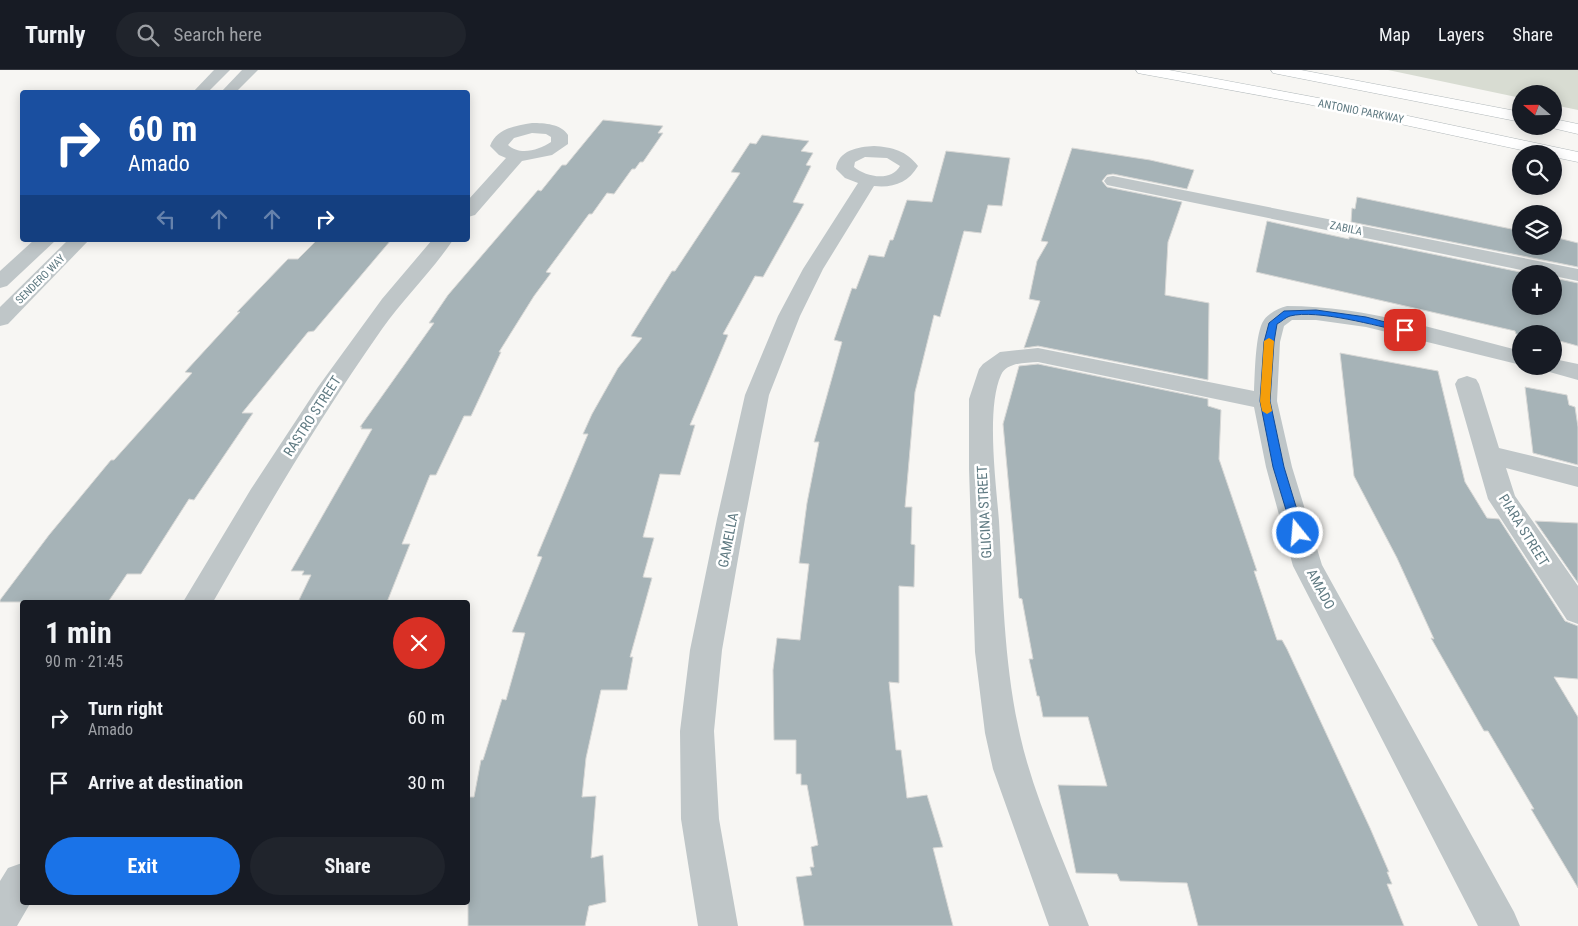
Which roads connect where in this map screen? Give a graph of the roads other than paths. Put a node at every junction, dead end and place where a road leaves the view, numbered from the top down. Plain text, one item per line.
1 (223, 70) edge
2 (251, 70) edge
3 (1143, 70) edge
4 (1278, 70) edge
5 (1320, 70) edge
6 (1161, 71) edge
7 (202, 90) edge
8 (230, 90) edge
9 (1417, 96) junction
10 (1512, 115) edge
11 (1562, 126) edge
12 (1578, 129) edge
13 (518, 155) dead end
14 (1578, 157) edge
15 (868, 181) dead end
16 (1113, 182) dead end
17 (470, 209) edge
18 (44, 242) edge
19 (78, 242) edge
20 (441, 242) edge
21 (1578, 275) edge
22 (0, 282) edge
23 (0, 319) edge
24 (1512, 356) edge
25 (1562, 368) edge
26 (1578, 372) edge
27 (1467, 384) dead end
28 (1265, 401) junction
29 (1487, 454) junction
30 (1578, 477) edge
31 (199, 600) edge
32 (1578, 611) edge
33 (20, 885) edge
34 (0, 916) edge
35 (718, 926) edge
36 (1069, 926) edge
37 (1500, 926) edge

1 - 7 street
2 - 8 street
3 - 6 highway, ANTONIO PARKWAY
4 - 9 highway, ANTONIO PARKWAY
5 - 9 highway
6 - 14 highway, ANTONIO PARKWAY
9 - 10 highway, ANTONIO PARKWAY
11 - 12 highway
13 - 17 street
15 - 35 street, GAMELLA
16 - 21 street, ZABILA
18 - 22 street, SENDERO WAY
19 - 23 street, SENDERO WAY
20 - 31 street, RASTRO STREET
24 - 28 street, AMADO
25 - 26 street
27 - 29 street, PIARA STREET
28 - 36 street, GLICINA STREET
28 - 37 street, AMADO
29 - 30 street
29 - 32 street, PIARA STREET
33 - 34 street

